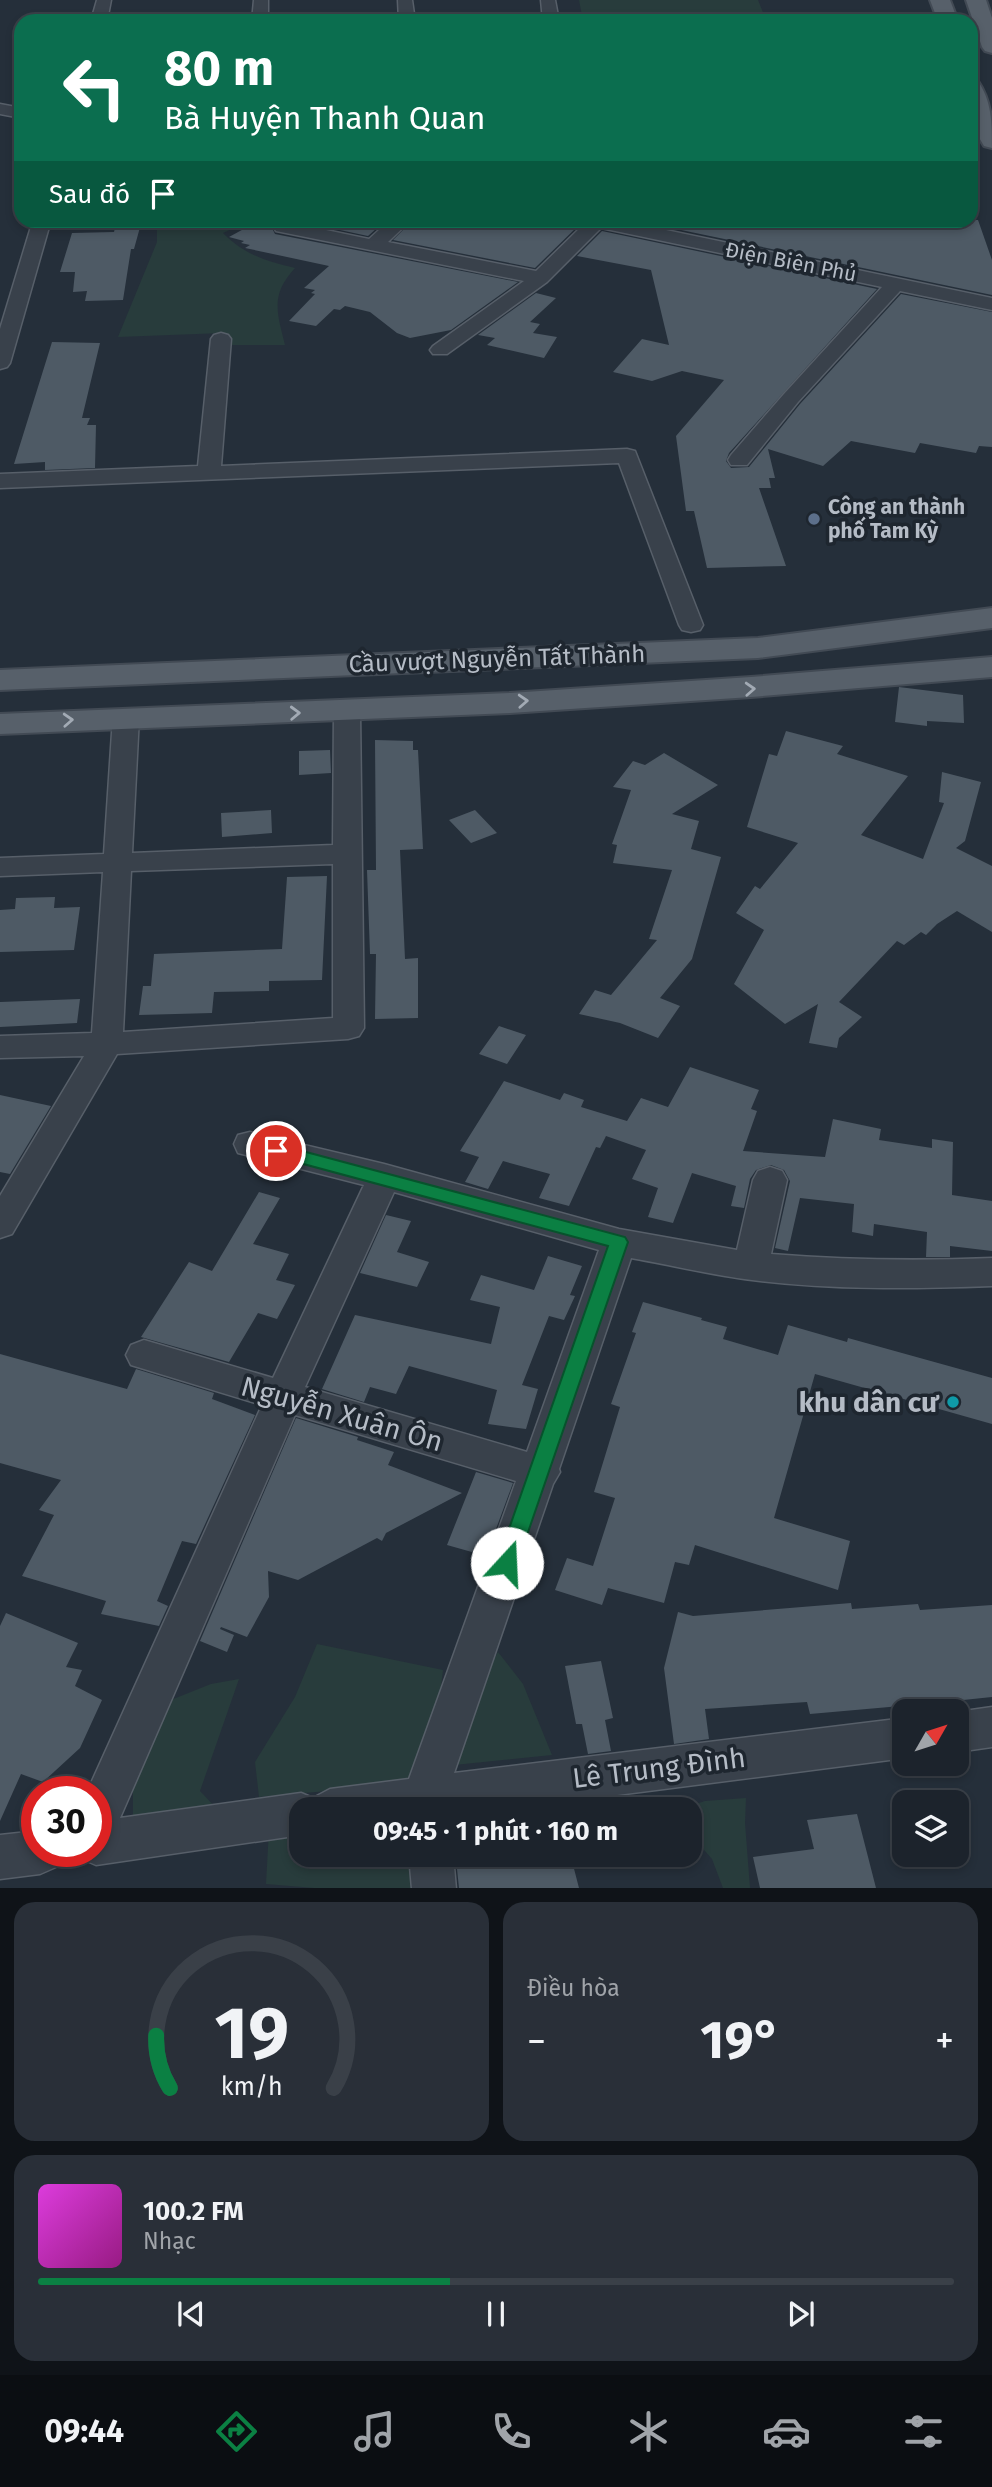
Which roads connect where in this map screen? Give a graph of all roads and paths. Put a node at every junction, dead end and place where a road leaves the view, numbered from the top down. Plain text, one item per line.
1 (976, 0) edge
2 (992, 47) edge
3 (978, 102) edge
4 (991, 133) edge
5 (40, 228) edge
6 (288, 228) edge
7 (393, 228) edge
8 (586, 228) edge
9 (651, 228) edge
10 (372, 246) junction
11 (540, 278) junction
12 (896, 283) junction
13 (992, 304) edge
14 (221, 339) dead end
15 (440, 350) dead end
16 (0, 363) edge
17 (739, 460) dead end
18 (209, 473) junction
19 (0, 481) edge
20 (992, 616) edge
21 (691, 625) junction
22 (761, 655) junction
23 (0, 656) edge
24 (992, 665) edge
25 (0, 680) edge
26 (0, 695) edge
27 (347, 711) junction
28 (127, 717) junction
29 (0, 724) edge
30 (347, 854) junction
31 (118, 863) junction
32 (0, 867) edge
33 (107, 1044) junction
34 (0, 1047) edge
35 (250, 1144) dead end
36 (384, 1177) junction
37 (770, 1180) dead end
38 (0, 1225) edge
39 (619, 1242) junction
40 (751, 1266) junction
41 (992, 1272) edge
42 (144, 1355) dead end
43 (283, 1396) junction
44 (541, 1472) junction
45 (992, 1727) edge
46 (970, 1730) edge
47 (892, 1740) edge
48 (112, 1786) edge
49 (428, 1797) edge
50 (470, 1797) edge
51 (289, 1816) edge
52 (112, 1841) edge
53 (21, 1854) edge
54 (0, 1857) edge
55 (432, 1867) edge
56 (434, 1888) edge

1 - 2 main road
3 - 4 main road
5 - 16 street
6 - 10 street
7 - 10 street
8 - 11 street
9 - 12 street, Điện Biên Phủ
10 - 11 street
11 - 15 street
12 - 13 street, Điện Biên Phủ
12 - 17 street
14 - 18 street
18 - 19 street
18 - 21 street
20 - 21 main road
20 - 22 main road, Cầu vượt Nguyễn Tất Thành
21 - 23 main road
22 - 24 main road, Cầu vượt Nguyễn Tất Thành
22 - 25 main road, Cầu vượt Nguyễn Tất Thành
22 - 26 main road, Cầu vượt Nguyễn Tất Thành
27 -> 24 main road
28 -> 27 main road
27 - 30 street
29 -> 28 main road
28 - 31 street
30 - 31 street
30 - 33 street
31 - 32 street
31 - 33 street
33 - 34 street
33 - 38 street
35 - 36 street
36 - 39 street
36 - 43 street
37 - 40 street
39 - 40 street
39 - 44 street
40 - 41 street
42 - 43 street, Nguyễn Xuân Ôn
43 - 44 street, Nguyễn Xuân Ôn
43 - 48 street
44 - 49 street
45 - 46 street
47 - 50 street, Lê Trung Đình
51 - 52 street
53 - 54 street
55 - 56 street

